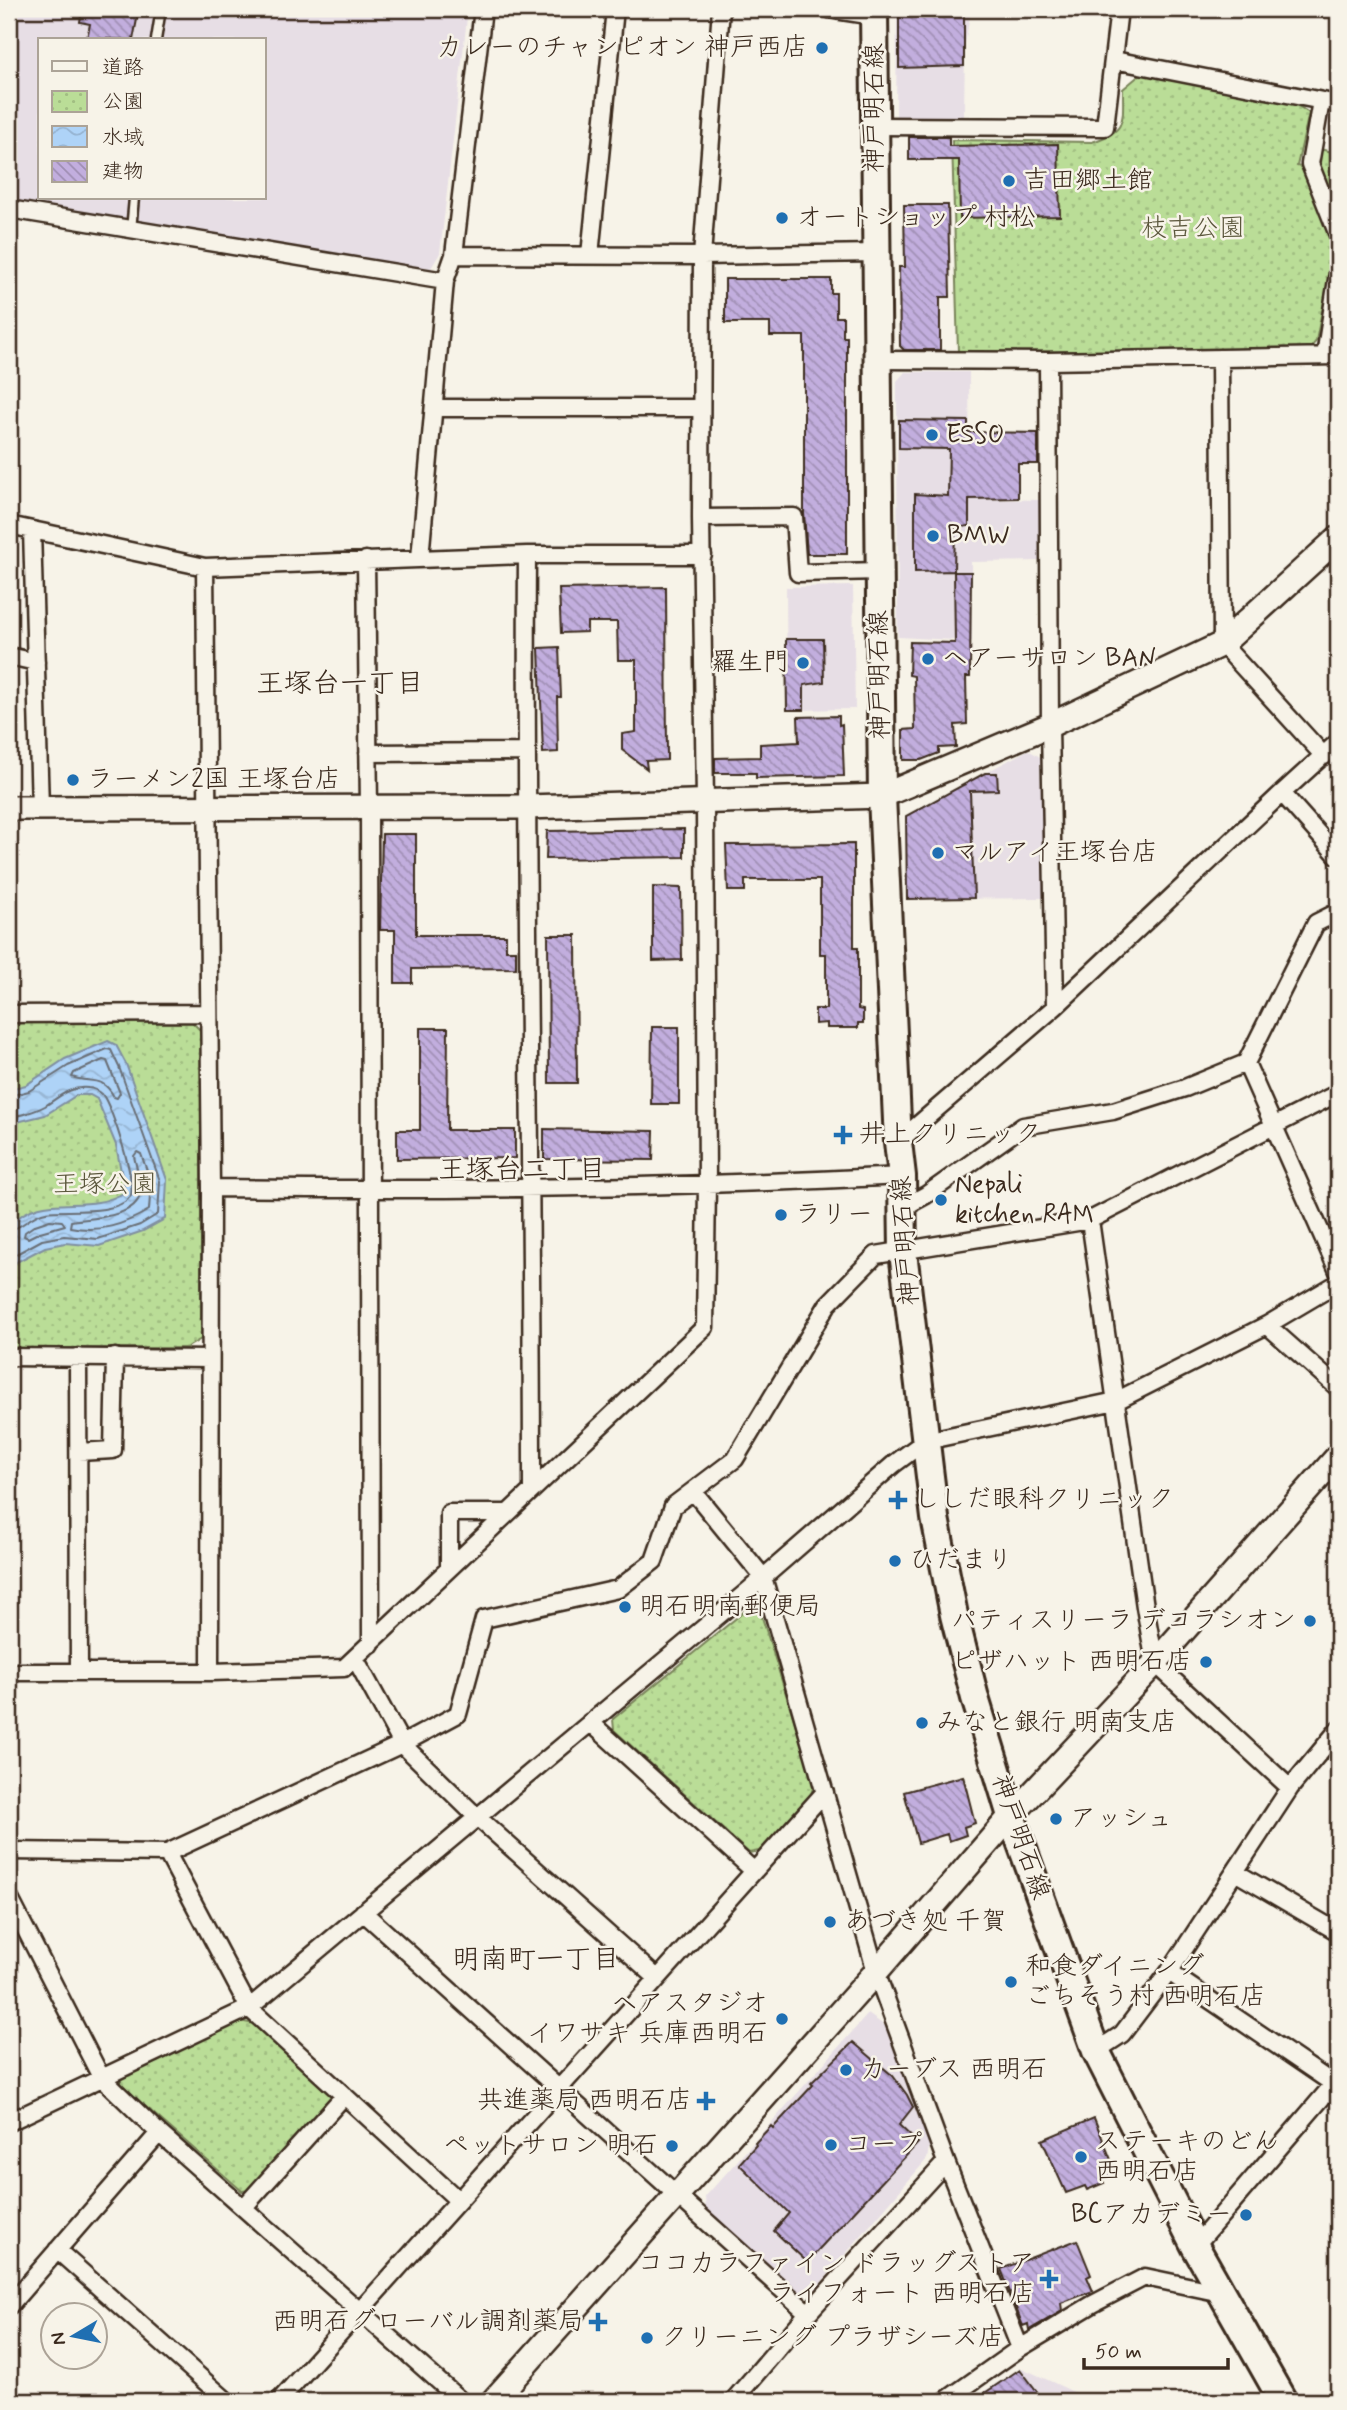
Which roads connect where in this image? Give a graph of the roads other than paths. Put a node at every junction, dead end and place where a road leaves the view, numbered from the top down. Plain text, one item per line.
1 (161, 9) edge
2 (483, 9) edge
3 (615, 9) edge
4 (721, 9) edge
5 (829, 9) edge
6 (1119, 9) edge
7 (874, 12) edge
8 (156, 38) edge
9 (1114, 60) junction
10 (1321, 101) junction
11 (1338, 104) edge
12 (875, 126) junction
13 (134, 200) edge
14 (9, 209) edge
15 (131, 230) junction
16 (1338, 235) edge
17 (876, 253) junction
18 (454, 255) junction
19 (590, 255) junction
20 (702, 256) junction
21 (1338, 273) edge
22 (445, 281) junction
23 (1331, 356) edge
24 (1220, 358) junction
25 (877, 360) junction
26 (1048, 361) junction
27 (434, 408) junction
28 (701, 408) junction
29 (701, 518) junction
30 (9, 525) edge
31 (32, 530) junction
32 (1338, 538) edge
33 (527, 555) junction
34 (703, 555) junction
35 (420, 558) junction
36 (366, 560) junction
37 (205, 567) junction
38 (879, 571) junction
39 (1222, 645) junction
40 (9, 656) edge
41 (36, 662) junction
42 (1050, 725) junction
43 (1338, 743) edge
44 (526, 752) junction
45 (368, 753) junction
46 (1324, 756) junction
47 (1282, 793) junction
48 (881, 796) junction
49 (705, 802) junction
50 (207, 806) junction
51 (369, 807) junction
52 (526, 807) junction
53 (9, 808) edge
54 (40, 808) junction
55 (1338, 856) edge
56 (1338, 912) edge
57 (1055, 1007) junction
58 (208, 1013) junction
59 (9, 1014) edge
60 (1246, 1062) junction
61 (1338, 1093) edge
62 (1274, 1125) junction
63 (898, 1142) junction
64 (902, 1176) junction
65 (707, 1185) junction
66 (211, 1188) junction
67 (532, 1188) junction
68 (371, 1190) junction
69 (904, 1207) junction
70 (1090, 1220) junction
71 (903, 1252) junction
72 (1338, 1271) edge
73 (1338, 1283) edge
74 (1267, 1325) junction
75 (9, 1357) edge
76 (79, 1357) junction
77 (115, 1357) junction
78 (210, 1359) junction
79 (1338, 1388) edge
80 (1116, 1401) junction
81 (925, 1441) junction
82 (79, 1452) junction
83 (1338, 1456) edge
84 (532, 1490) junction
85 (693, 1491) junction
86 (508, 1513) junction
87 (449, 1568) junction
88 (763, 1577) junction
89 (371, 1644) junction
90 (355, 1658) junction
91 (1155, 1663) junction
92 (9, 1672) edge
93 (79, 1672) junction
94 (210, 1672) junction
95 (590, 1722) junction
96 (1338, 1730) edge
97 (402, 1744) junction
98 (1290, 1788) junction
99 (825, 1792) junction
100 (476, 1816) junction
101 (1011, 1816) junction
102 (9, 1851) edge
103 (167, 1853) junction
104 (754, 1871) junction
105 (1235, 1872) junction
106 (9, 1897) edge
107 (363, 1912) junction
108 (15, 1924) edge
109 (1338, 1932) edge
110 (876, 1972) junction
111 (1169, 1972) junction
112 (657, 1978) junction
113 (249, 2008) junction
114 (1096, 2051) junction
115 (101, 2077) junction
116 (1337, 2083) edge
117 (558, 2088) junction
118 (344, 2096) junction
119 (9, 2122) edge
120 (159, 2133) junction
121 (946, 2162) junction
122 (677, 2194) junction
123 (458, 2200) junction
124 (244, 2207) junction
125 (1195, 2246) junction
126 (57, 2250) junction
127 (1221, 2293) junction
128 (9, 2306) edge
129 (360, 2311) junction
130 (808, 2313) junction
131 (1020, 2348) junction
132 (227, 2401) edge
133 (279, 2401) edge
134 (461, 2401) edge
135 (493, 2401) edge
136 (733, 2401) edge
137 (945, 2401) edge
138 (1283, 2401) edge

1 - 8 lane
2 - 18 street
3 - 19 street
4 - 20 street
5 - 7 street
6 - 9 street
7 - 12 main road, 神戸明石線
9 - 10 street
9 - 12 street
10 - 11 street
10 - 16 street
12 - 17 main road, 神戸明石線
13 - 15 lane
14 - 15 street
15 - 22 street
17 - 20 street
17 - 25 main road, 神戸明石線
18 - 19 street
18 - 22 street
19 - 20 street
20 - 28 street
21 - 23 street
22 - 27 street
23 - 24 street
24 - 26 street
24 - 39 street
25 - 26 street
25 - 38 main road, 神戸明石線
26 - 42 street
27 - 28 street
27 - 35 street
28 - 29 street
29 - 34 street
29 - 38 street
30 - 31 street
31 - 37 street
31 - 41 street
32 - 39 street
33 - 34 street
33 - 35 street
33 - 44 street
34 - 49 street
35 - 36 street
36 - 37 street
36 - 45 street
37 - 50 street
38 - 48 main road, 神戸明石線
39 - 42 street
39 - 46 street
40 - 41 street
41 - 54 street
42 - 48 street
42 - 57 street
43 - 46 street
44 - 45 street
44 - 52 street
45 - 51 street
46 - 47 street
47 - 55 street
47 - 57 street
48 - 49 street
48 - 63 main road, 神戸明石線
49 - 52 street
49 - 65 street
50 - 51 street
50 - 54 street
50 - 58 street
51 - 52 street
51 - 68 street
52 - 67 street
53 - 54 street
56 - 60 street
57 - 63 street
58 - 59 street
58 - 66 street
60 - 62 street
60 - 69 street
61 - 62 street
62 - 70 street
62 - 72 street
63 - 64 main road, 神戸明石線
64 - 65 street
64 - 69 main road, 神戸明石線
65 - 67 street
65 - 84 street
66 - 68 street
66 - 78 street
67 - 68 street
67 - 84 street
68 - 89 street
69 - 71 main road, 神戸明石線
70 - 71 street
70 - 80 street
71 - 81 main road, 神戸明石線
71 - 85 street
73 - 74 street
74 - 79 street
74 - 80 street
75 - 76 street
76 - 77 street
76 - 82 street
77 - 78 street
77 - 82 street
78 - 94 street
80 - 81 street
80 - 91 street
81 - 88 street
81 - 101 main road, 神戸明石線
82 - 93 street
83 - 91 street
84 - 86 street
85 - 88 street
85 - 97 street
86 - 87 street
86 - 87 street
87 - 89 street
88 - 95 street
88 - 99 street
89 - 90 street
90 - 94 street
90 - 97 street
91 - 98 street
91 - 101 street
92 - 93 street
93 - 94 street
95 - 100 street
95 - 104 street
96 - 98 street
97 - 100 street
97 - 103 street
98 - 105 street
99 - 104 street
99 - 110 street
100 - 107 street
100 - 112 street
101 - 110 street
101 - 114 main road, 神戸明石線
102 - 103 street
103 - 113 street
104 - 112 street
105 - 109 street
105 - 111 street
106 - 108 street
107 - 113 street
107 - 117 street
108 - 115 street
110 - 121 street
110 - 122 street
111 - 114 street
111 - 116 street
112 - 117 street
113 - 115 street
113 - 118 street
114 - 125 main road, 神戸明石線
115 - 119 street
115 - 120 street
116 - 125 street
117 - 122 street
117 - 123 street
118 - 123 street
118 - 124 street
120 - 124 street
120 - 126 street
121 - 130 street
121 - 131 street
122 - 130 street
122 - 135 street
123 - 129 street
124 - 129 street
125 - 127 main road, 神戸明石線
126 - 128 street
126 - 132 street
127 - 131 street
127 - 138 main road, 神戸明石線
129 - 133 street
129 - 134 street
130 - 136 street
131 - 137 street

